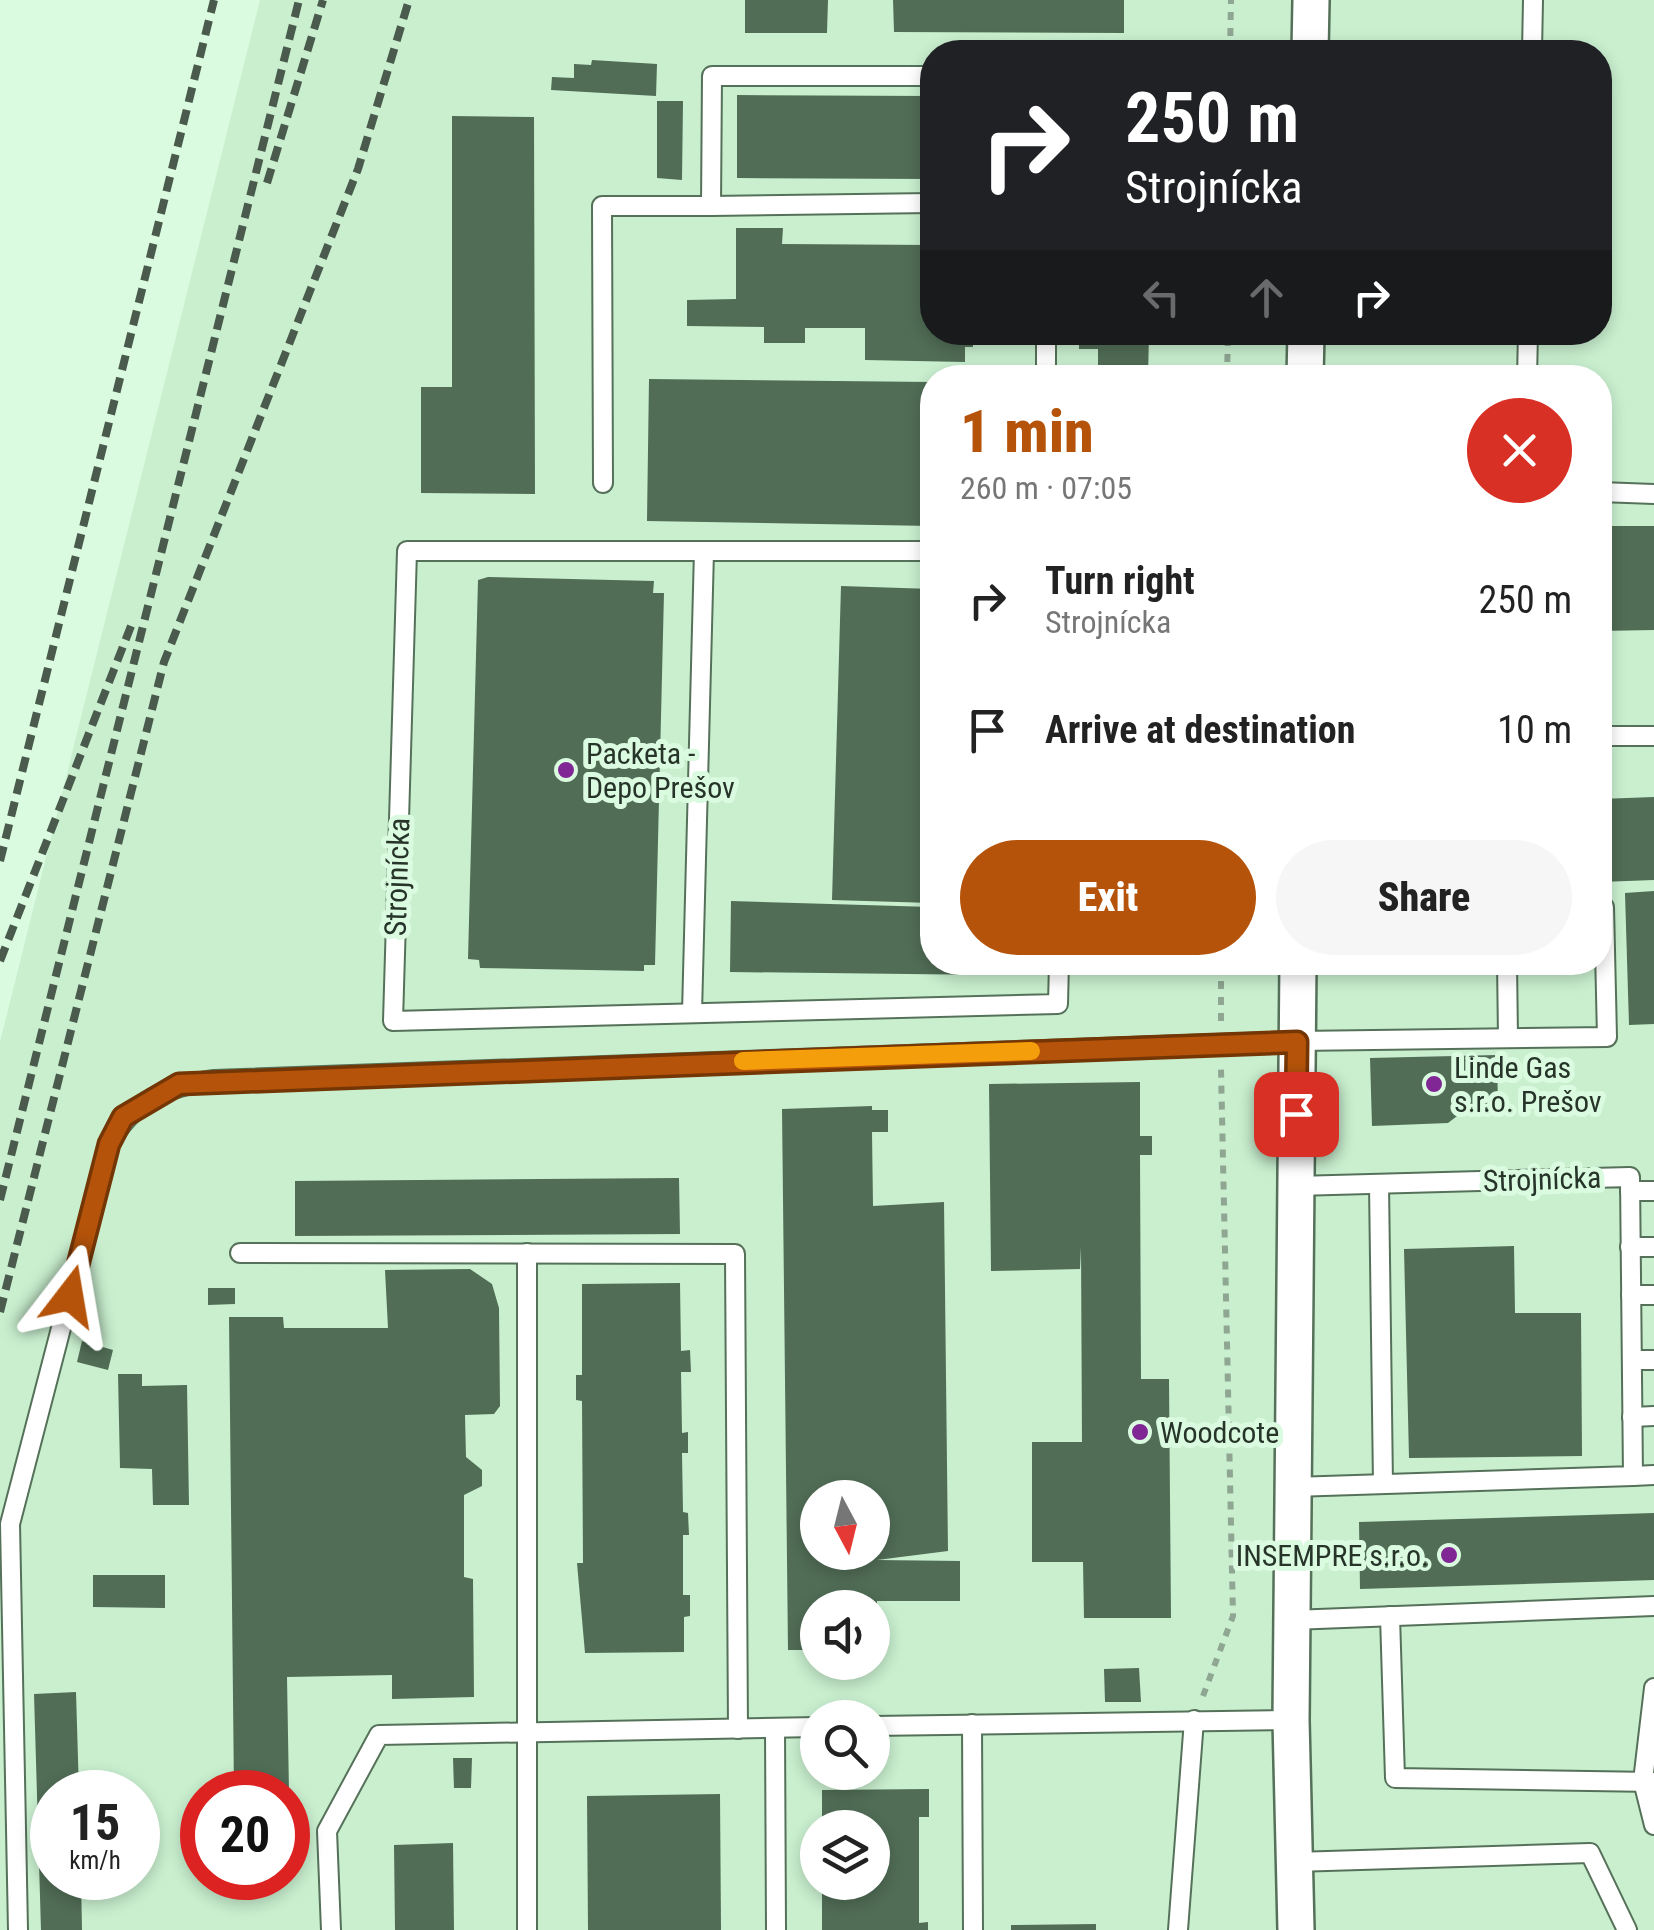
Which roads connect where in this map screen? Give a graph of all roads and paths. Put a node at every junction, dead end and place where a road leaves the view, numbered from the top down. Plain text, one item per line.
1 (1231, 0) edge
2 (1311, 0) edge
3 (1533, 0) edge
4 (1230, 40) edge
5 (1310, 40) edge
6 (1532, 40) edge
7 (920, 76) edge
8 (920, 203) edge
9 (711, 206) junction
10 (602, 482) dead end
11 (1612, 492) edge
12 (1654, 494) edge
13 (704, 551) junction
14 (920, 551) edge
15 (1612, 736) edge
16 (1654, 736) edge
17 (1059, 975) edge
18 (1222, 975) edge
19 (1298, 975) edge
20 (1507, 975) edge
21 (1605, 975) edge
22 (692, 1013) junction
23 (1508, 1038) junction
24 (1297, 1042) junction
25 (1220, 1044) junction
26 (1379, 1184) junction
27 (1296, 1186) junction
28 (1654, 1191) edge
29 (1630, 1192) junction
30 (1630, 1247) junction
31 (1654, 1247) edge
32 (240, 1253) dead end
33 (528, 1254) junction
34 (1654, 1294) edge
35 (1631, 1295) junction
36 (1632, 1360) junction
37 (1654, 1360) edge
38 (1632, 1416) junction
39 (1654, 1416) edge
40 (1633, 1476) junction
41 (1654, 1476) edge
42 (1383, 1484) junction
43 (1293, 1486) junction
44 (1654, 1606) edge
45 (1390, 1616) junction
46 (1292, 1620) junction
47 (1654, 1688) edge
48 (1194, 1720) junction
49 (1291, 1720) junction
50 (972, 1724) junction
51 (890, 1726) edge
52 (775, 1728) junction
53 (800, 1728) edge
54 (738, 1729) junction
55 (524, 1733) junction
56 (1648, 1782) edge
57 (1654, 1825) edge
58 (1294, 1862) junction
59 (17, 1899) junction
60 (11, 1930) edge
61 (18, 1930) edge
62 (331, 1930) edge
63 (527, 1930) edge
64 (776, 1930) edge
65 (973, 1930) edge
66 (1178, 1930) edge
67 (1296, 1930) edge
68 (1628, 1930) edge

1 - 4 path
2 - 5 street
3 - 6 lane
7 - 9 lane
8 - 9 lane
9 - 10 lane
11 - 12 lane
13 - 14 lane, Strojnícka
13 - 22 lane
13 - 22 lane, Strojnícka
15 - 16 lane
17 - 22 lane, Strojnícka
18 - 25 path
19 - 24 street
20 - 23 lane
21 - 23 lane
23 - 24 lane
24 - 25 lane
24 - 27 street
25 - 48 path
25 - 59 lane
26 - 27 lane, Strojnícka
26 - 29 lane, Strojnícka
26 - 42 lane
27 - 43 street
28 - 29 lane
29 - 30 lane, Strojnícka
30 - 31 lane
30 - 35 lane, Strojnícka
32 - 33 lane
33 - 54 lane
33 - 55 lane
34 - 35 lane
35 - 36 lane, Strojnícka
36 - 37 lane
36 - 38 lane, Strojnícka
38 - 39 lane
38 - 40 lane, Strojnícka
40 - 41 lane
40 - 42 lane
42 - 43 lane
43 - 46 street
44 - 45 lane
45 - 46 lane
45 - 56 lane
46 - 49 street
47 - 56 lane
48 - 49 lane
48 - 50 lane
48 - 66 lane
49 - 58 street
50 - 51 lane
50 - 65 lane
52 - 53 lane
52 - 54 lane
52 - 64 lane
54 - 55 lane
55 - 62 lane
55 - 63 lane
56 - 57 lane
58 - 67 street
58 - 68 lane
59 - 60 lane
59 - 61 lane

